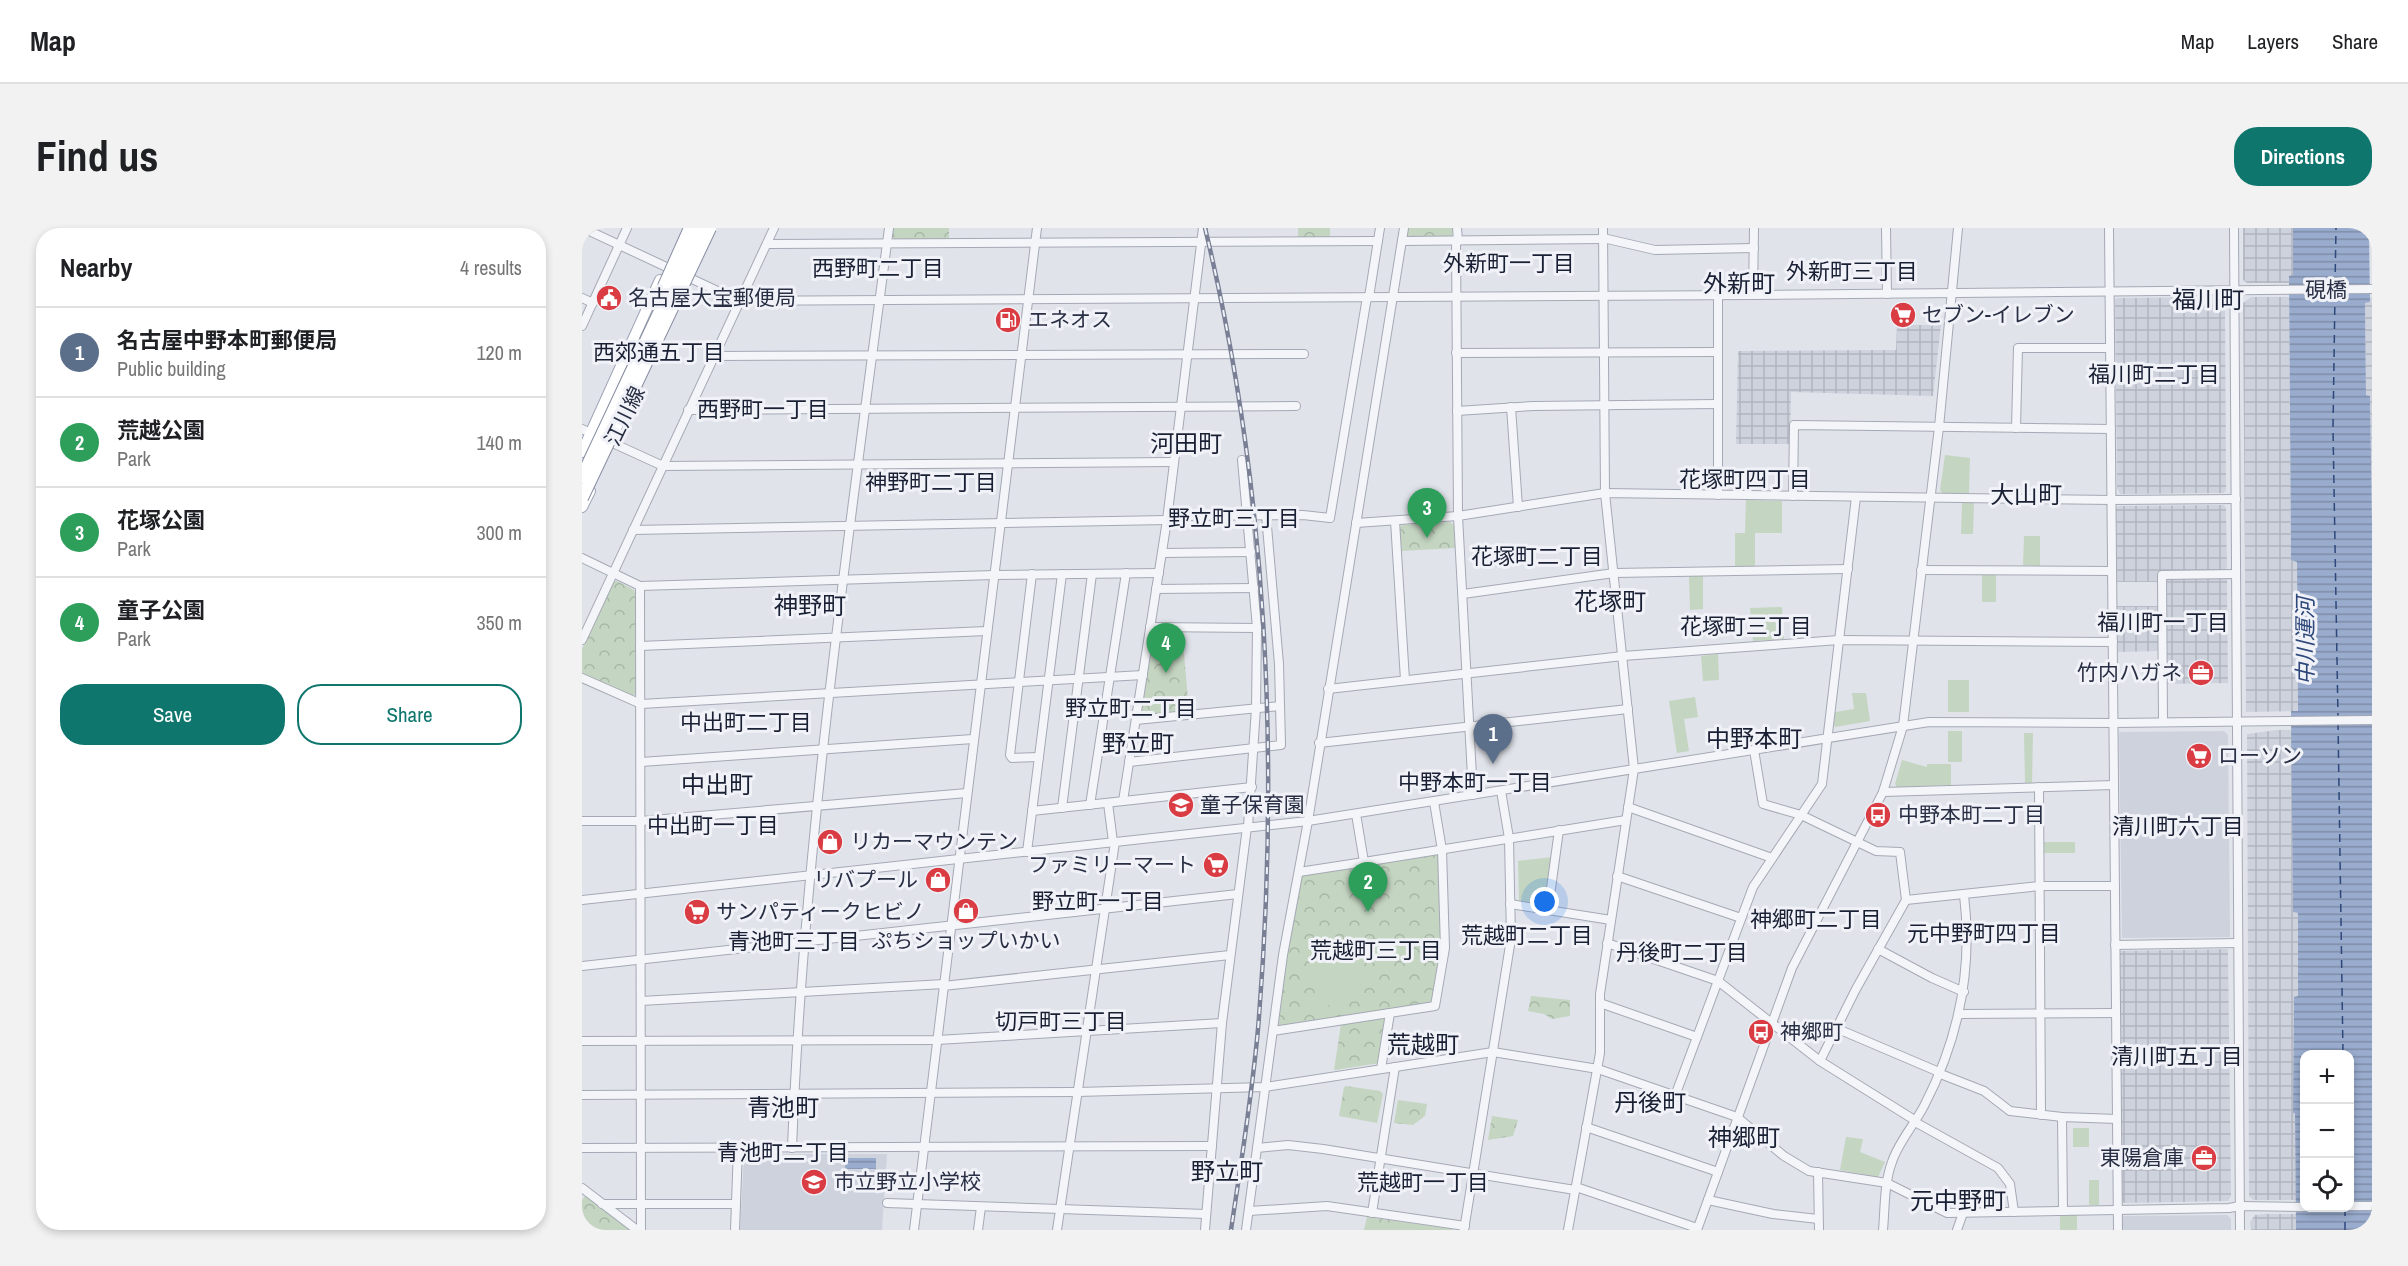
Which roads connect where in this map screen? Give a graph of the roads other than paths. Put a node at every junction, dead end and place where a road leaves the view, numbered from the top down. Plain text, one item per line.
1 (583, 228) edge
2 (627, 228) edge
3 (684, 228) edge
4 (690, 228) edge
5 (699, 228) edge
6 (710, 228) edge
7 (716, 228) edge
8 (774, 228) edge
9 (889, 228) edge
10 (1037, 228) edge
11 (1203, 228) edge
12 (1380, 228) edge
13 (1404, 228) edge
14 (1457, 228) edge
15 (1603, 228) edge
16 (1754, 228) edge
17 (1886, 228) edge
18 (1959, 228) edge
19 (2109, 228) edge
20 (2234, 228) edge
21 (1603, 239) junction
22 (1202, 241) junction
23 (1378, 241) junction
24 (1402, 241) junction
25 (1457, 241) junction
26 (1035, 243) junction
27 (767, 244) junction
28 (887, 244) junction
29 (619, 245) junction
30 (1754, 248) junction
31 (667, 266) junction
32 (692, 279) junction
33 (2372, 289) edge
34 (2234, 290) junction
35 (2110, 292) junction
36 (1887, 294) junction
37 (1953, 294) junction
38 (1753, 295) junction
39 (1604, 296) junction
40 (1718, 296) junction
41 (1368, 297) junction
42 (1392, 297) junction
43 (1456, 297) junction
44 (582, 298) edge
45 (1193, 298) junction
46 (880, 300) junction
47 (1028, 300) junction
48 (739, 301) junction
49 (593, 303) junction
50 (582, 326) edge
51 (2110, 348) junction
52 (1604, 352) junction
53 (1718, 352) junction
54 (1456, 353) junction
55 (1304, 354) dead end
56 (1022, 355) junction
57 (1186, 355) junction
58 (714, 356) junction
59 (872, 356) junction
60 (1718, 404) junction
61 (1604, 405) junction
62 (1296, 406) dead end
63 (1511, 407) junction
64 (1180, 408) junction
65 (1015, 409) junction
66 (688, 410) junction
67 (865, 410) junction
68 (1457, 411) junction
69 (1939, 427) junction
70 (2016, 428) junction
71 (2111, 429) junction
72 (586, 430) edge
73 (612, 444) junction
74 (582, 452) edge
75 (582, 459) edge
76 (1242, 460) dead end
77 (1174, 462) junction
78 (1008, 465) junction
79 (663, 466) junction
80 (857, 466) junction
81 (582, 477) edge
82 (1605, 494) junction
83 (1718, 495) junction
84 (1792, 496) junction
85 (1856, 497) junction
86 (582, 498) edge
87 (1930, 498) junction
88 (2236, 499) junction
89 (2112, 500) junction
90 (582, 507) edge
91 (1518, 507) junction
92 (1248, 515) junction
93 (1266, 515) junction
94 (1458, 516) junction
95 (1167, 518) junction
96 (1395, 521) junction
97 (1000, 523) junction
98 (1356, 523) junction
99 (850, 526) junction
100 (633, 530) junction
101 (1251, 552) junction
102 (1162, 553) junction
103 (582, 558) edge
104 (1848, 569) junction
105 (1921, 570) junction
106 (2112, 571) junction
107 (1126, 573) junction
108 (1159, 573) junction
109 (1614, 573) junction
110 (612, 574) junction
111 (1032, 574) junction
112 (1062, 574) junction
113 (1092, 574) junction
114 (2236, 574) junction
115 (994, 575) junction
116 (843, 580) junction
117 (640, 586) junction
118 (1254, 588) junction
119 (1156, 589) junction
120 (1463, 594) junction
121 (1150, 627) junction
122 (1257, 628) junction
123 (987, 631) junction
124 (837, 638) junction
125 (582, 640) edge
126 (1839, 640) junction
127 (1912, 640) junction
128 (2113, 642) junction
129 (640, 646) junction
130 (1623, 656) junction
131 (1467, 673) junction
132 (1143, 675) junction
133 (1110, 677) junction
134 (582, 678) edge
135 (1079, 679) junction
136 (1405, 680) junction
137 (1048, 681) junction
138 (1018, 682) junction
139 (980, 685) junction
140 (1328, 689) junction
141 (830, 693) junction
142 (641, 704) junction
143 (1280, 706) junction
144 (1256, 708) junction
145 (1628, 709) junction
146 (1136, 720) junction
147 (2372, 720) edge
148 (2163, 722) junction
149 (2237, 722) junction
150 (2114, 723) junction
151 (1903, 726) junction
152 (1470, 727) junction
153 (1827, 738) junction
154 (973, 739) junction
155 (1319, 743) junction
156 (1253, 748) junction
157 (824, 750) junction
158 (1754, 750) junction
159 (1039, 757) junction
160 (641, 762) junction
161 (1129, 762) junction
162 (1634, 769) junction
163 (2114, 785) junction
164 (1252, 787) junction
165 (2039, 787) junction
166 (1501, 791) junction
167 (1883, 792) junction
168 (967, 793) junction
169 (1473, 795) junction
170 (1123, 801) junction
171 (1108, 802) junction
172 (1434, 802) junction
173 (1090, 805) junction
174 (818, 807) junction
175 (1628, 807) junction
176 (1062, 808) junction
177 (1032, 811) junction
178 (1356, 814) junction
179 (1801, 814) junction
180 (1626, 820) junction
181 (582, 821) edge
182 (641, 821) junction
183 (1308, 821) junction
184 (1247, 827) junction
185 (1559, 830) junction
186 (1509, 838) junction
187 (1114, 842) junction
188 (1857, 842) junction
189 (1442, 850) junction
190 (1027, 852) junction
191 (1772, 858) junction
192 (958, 859) junction
193 (1364, 862) junction
194 (1299, 872) junction
195 (810, 875) junction
196 (1617, 876) junction
197 (2115, 885) junction
198 (2040, 886) junction
199 (1238, 894) junction
200 (1964, 894) junction
201 (641, 895) junction
202 (582, 900) edge
203 (1906, 900) junction
204 (1510, 904) junction
205 (1104, 910) junction
206 (1548, 910) junction
207 (1742, 918) junction
208 (1611, 920) junction
209 (951, 926) junction
210 (804, 942) junction
211 (1607, 943) junction
212 (2238, 943) junction
213 (2115, 945) junction
214 (1878, 949) junction
215 (1230, 955) junction
216 (641, 960) junction
217 (582, 966) edge
218 (1095, 969) junction
219 (1718, 981) junction
220 (943, 985) junction
221 (800, 992) junction
222 (1964, 992) junction
223 (641, 1001) junction
224 (1600, 1003) junction
225 (1390, 1013) junction
226 (2116, 1013) junction
227 (1959, 1014) junction
228 (2041, 1014) junction
229 (1222, 1023) junction
230 (1772, 1025) junction
231 (1838, 1029) junction
232 (1086, 1030) junction
233 (1273, 1031) junction
234 (1697, 1037) junction
235 (796, 1040) junction
236 (937, 1040) junction
237 (582, 1041) edge
238 (641, 1041) junction
239 (1493, 1052) junction
240 (1820, 1061) junction
241 (1395, 1067) junction
242 (1381, 1069) junction
243 (1598, 1069) junction
244 (1939, 1072) junction
245 (1265, 1088) junction
246 (1218, 1089) junction
247 (1077, 1092) junction
248 (931, 1093) junction
249 (794, 1094) junction
250 (582, 1095) edge
251 (641, 1095) junction
252 (1675, 1096) junction
253 (2041, 1115) junction
254 (1737, 1117) junction
255 (2062, 1117) junction
256 (2117, 1119) junction
257 (1915, 1122) junction
258 (1586, 1127) junction
259 (1069, 1146) junction
260 (1212, 1146) junction
261 (924, 1147) junction
262 (582, 1148) edge
263 (738, 1148) junction
264 (792, 1148) junction
265 (1257, 1148) junction
266 (641, 1149) junction
267 (1380, 1160) junction
268 (1718, 1172) junction
269 (1818, 1172) junction
270 (1474, 1174) junction
271 (1887, 1183) junction
272 (582, 1188) edge
273 (1575, 1188) junction
274 (1707, 1200) junction
275 (887, 1203) dead end
276 (602, 1204) junction
277 (736, 1204) junction
278 (917, 1204) junction
279 (642, 1205) junction
280 (2240, 1206) junction
281 (2354, 1206) edge
282 (2372, 1206) edge
283 (981, 1207) junction
284 (2300, 1207) edge
285 (1060, 1209) junction
286 (2117, 1210) junction
287 (1249, 1211) junction
288 (2063, 1211) junction
289 (2014, 1212) junction
290 (1372, 1213) junction
291 (1963, 1213) junction
292 (1206, 1214) junction
293 (1818, 1219) junction
294 (1465, 1228) edge
295 (1697, 1229) edge
296 (639, 1230) edge
297 (735, 1230) edge
298 (914, 1230) edge
299 (978, 1230) edge
300 (1057, 1230) edge
301 (1205, 1230) edge
302 (1246, 1230) edge
303 (1568, 1230) edge
304 (1819, 1230) edge
305 (1883, 1230) edge
306 (1957, 1230) edge
307 (2118, 1230) edge
308 (2240, 1230) edge

1 - 29 street
2 - 29 street
3 - 31 main road, 江川線
4 - 75 highway, bridge
5 - 81 highway, bridge
6 - 86 highway, bridge
7 - 32 main road, 江川線
8 - 27 street
9 - 28 street
10 - 26 street
11 - 22 street
12 - 23 street
13 - 24 street
14 - 25 street
15 - 21 street
16 - 30 street
17 - 36 street
18 - 37 street
19 - 35 street
20 - 34 street
21 - 25 street
21 - 30 street
21 - 39 street
22 - 23 street
22 - 26 street
22 - 45 street
23 - 41 street
24 - 25 street
24 - 42 street
25 - 43 street
26 - 28 street
26 - 47 street
27 - 28 street
27 - 48 street
28 - 46 street
29 - 31 street
29 - 49 street
30 - 38 street
31 - 32 street
31 - 72 main road, 江川線
32 - 48 street
32 - 73 main road, 江川線
33 - 34 street, 硯橋
34 - 35 street, 硯橋
34 - 88 street
35 - 37 street, 硯橋
35 - 51 street
36 - 37 street, 硯橋
36 - 38 street, 硯橋
37 - 69 street
38 - 40 street, 硯橋
39 - 40 street, 硯橋
39 - 43 street, 硯橋
39 - 52 street
40 - 53 street
41 - 42 street, 硯橋
41 - 45 street, 硯橋
41 - 93 street
42 - 43 street, 硯橋
42 - 98 street
43 - 54 street
44 - 49 street
45 - 47 street, 硯橋
45 - 57 street
46 - 47 street, 硯橋
46 - 48 street, 硯橋
46 - 59 street
47 - 56 street
48 - 58 street
49 - 50 street
51 - 70 street
51 - 71 street
52 - 53 street
52 - 54 street
52 - 61 street
53 - 60 street
54 - 68 street
55 - 57 street
56 - 57 street
56 - 59 street
56 - 65 street
57 - 64 street
58 - 59 street
58 - 66 street
59 - 67 street
60 - 61 street
60 - 83 street
61 - 63 street
61 - 82 street
62 - 64 street
63 - 68 street
63 - 91 street
64 - 65 street
64 - 77 street
65 - 67 street
65 - 78 street
66 - 67 street
66 - 79 street
67 - 80 street
68 - 94 street
69 - 70 street
69 - 84 street
69 - 87 street
70 - 71 street
71 - 89 street
72 - 73 street
72 - 74 main road, 江川線
73 - 79 street
73 - 90 main road, 江川線
76 - 92 street
77 - 78 street
77 - 95 street
78 - 80 street
78 - 97 street
79 - 80 street
79 - 100 street
80 - 99 street
82 - 83 street
82 - 91 street
82 - 109 street
83 - 84 street
84 - 85 street
85 - 87 street
85 - 104 street
87 - 89 street
87 - 105 street
88 - 89 street
88 - 114 street
89 - 106 street
91 - 94 street
92 - 93 street
92 - 95 street
92 - 101 street
93 - 143 street
94 - 96 street
94 - 120 street
95 - 97 street
95 - 102 street
96 - 98 street
96 - 136 street
97 - 99 street
97 - 115 street
98 - 140 street
99 - 100 street
99 - 116 street
100 - 110 street
101 - 102 street
101 - 118 street
102 - 108 street
103 - 110 street
104 - 109 street
104 - 126 street
105 - 106 street
105 - 127 street
106 - 128 street
107 - 108 street
107 - 113 street
107 - 133 street
108 - 119 street
109 - 120 street
109 - 130 street
110 - 117 street
110 - 125 street
111 - 112 street
111 - 115 street
111 - 138 street
112 - 113 street
112 - 137 street
113 - 135 street
114 - 148 street
114 - 149 street
115 - 116 street
115 - 123 street
116 - 117 street
116 - 124 street
117 - 129 street
118 - 119 street
118 - 122 street
119 - 121 street
120 - 131 street
121 - 122 street
121 - 132 street
122 - 144 street
123 - 124 street
123 - 139 street
124 - 129 street
124 - 141 street
126 - 127 street
126 - 130 street
126 - 153 street
127 - 128 street
127 - 151 street
128 - 150 street
129 - 142 street
130 - 131 street
130 - 145 street
131 - 136 street
131 - 152 street
132 - 133 street
132 - 146 street
133 - 135 street
133 - 173 street
134 - 142 street
135 - 137 street
135 - 176 street
136 - 140 street
137 - 138 street
137 - 159 street
138 - 139 street
138 - 159 street
139 - 141 street
139 - 154 street
140 - 155 street
141 - 142 street
141 - 157 street
142 - 160 street
143 - 144 street
143 - 156 street
144 - 146 street
144 - 156 street
145 - 152 street
145 - 162 street
146 - 161 street
147 - 149 street
148 - 149 street
148 - 150 street
149 - 212 street
150 - 151 street
150 - 163 street
151 - 153 street
151 - 167 street
152 - 155 street
152 - 169 street
153 - 158 street
153 - 179 street
154 - 157 street
154 - 168 street
155 - 183 street
156 - 161 street
156 - 164 street
157 - 160 street
157 - 174 street
158 - 162 street
158 - 179 street
159 - 177 street
160 - 182 street
161 - 170 street
162 - 166 street
162 - 175 street
163 - 165 street
163 - 197 street
164 - 170 street
164 - 184 street
165 - 167 street
165 - 198 street
166 - 169 street
166 - 186 street
167 - 188 street
168 - 174 street
168 - 192 street
169 - 172 street
170 - 171 street
171 - 173 street
171 - 187 street
172 - 178 street
172 - 189 street
173 - 176 street
174 - 182 street
174 - 195 street
175 - 180 street
175 - 191 street
176 - 177 street
177 - 190 street
178 - 183 street
178 - 193 street
179 - 188 street
179 - 191 street
180 - 185 street
180 - 196 street
181 - 182 street
182 - 201 street
183 - 184 street
183 - 194 street
184 - 187 street
184 - 199 street
185 - 186 street
185 - 206 street
186 - 189 street
186 - 204 street
187 - 190 street
187 - 205 street
188 - 203 street
188 - 230 street
189 - 193 street
189 - 225 street
190 - 192 street
191 - 207 street
192 - 195 street
192 - 209 street
193 - 194 street
194 - 233 street
195 - 201 street
195 - 210 street
196 - 207 street
196 - 208 street
197 - 198 street
197 - 213 street
198 - 200 street
198 - 228 street
199 - 205 street
199 - 215 street
200 - 203 street
200 - 222 street
201 - 202 street
201 - 216 street
203 - 214 street
204 - 206 street
204 - 239 street
205 - 209 street
205 - 218 street
206 - 208 street
207 - 219 street
208 - 211 street
209 - 210 street
209 - 220 street
210 - 216 street
210 - 221 street
211 - 219 street
211 - 224 street
212 - 213 street
212 - 280 street
213 - 226 street
214 - 222 street
214 - 231 street
215 - 218 street
215 - 229 street
216 - 217 street
216 - 223 street
218 - 220 street
218 - 232 street
219 - 230 street
219 - 234 street
220 - 221 street
220 - 236 street
221 - 223 street
221 - 235 street
222 - 227 street
223 - 238 street
224 - 234 street
224 - 243 street
225 - 233 street
225 - 242 street
226 - 228 street
226 - 256 street
227 - 228 street
227 - 244 street
228 - 253 street
229 - 232 street
229 - 246 street
230 - 240 street
230 - 254 street
231 - 240 street
231 - 244 street
232 - 236 street
232 - 247 street
233 - 245 street
234 - 252 street
235 - 236 street
235 - 238 street
235 - 249 street
236 - 248 street
237 - 238 street
238 - 251 street
239 - 241 street
239 - 243 street
239 - 270 street
240 - 257 street
241 - 242 street
241 - 267 street
242 - 245 street
243 - 252 street
243 - 258 street
244 - 253 street
244 - 257 street
245 - 246 street
245 - 265 street
246 - 247 street
246 - 260 street
247 - 248 street
247 - 259 street
248 - 249 street
248 - 261 street
249 - 251 street
249 - 264 street
250 - 251 street
251 - 266 street
252 - 254 street
253 - 255 street
254 - 268 street
254 - 269 street
255 - 256 street
255 - 288 street
256 - 286 street
257 - 271 street
257 - 289 street
258 - 268 street
258 - 273 street
259 - 260 street
259 - 261 street
259 - 285 street
260 - 292 street
261 - 264 street
261 - 278 street
262 - 266 street
263 - 264 street
263 - 266 street
263 - 277 street
265 - 267 street
265 - 287 street
266 - 279 street
267 - 270 street
267 - 290 street
268 - 274 street
269 - 271 street
269 - 293 street
270 - 273 street
270 - 294 street
271 - 291 street
271 - 305 street
272 - 276 street
273 - 295 street
273 - 303 street
274 - 293 street
274 - 295 street
275 - 278 street
276 - 279 street
276 - 296 street
277 - 279 street
277 - 297 street
278 - 283 street
278 - 298 street
279 - 296 street
280 - 284 street
280 - 286 street
280 - 308 street
281 - 282 street
283 - 285 street
283 - 299 street
285 - 292 street
285 - 300 street
286 - 288 street
286 - 307 street
287 - 290 street
287 - 302 street
288 - 289 street
289 - 291 street
290 - 294 street
291 - 306 street
292 - 301 street
293 - 304 street

